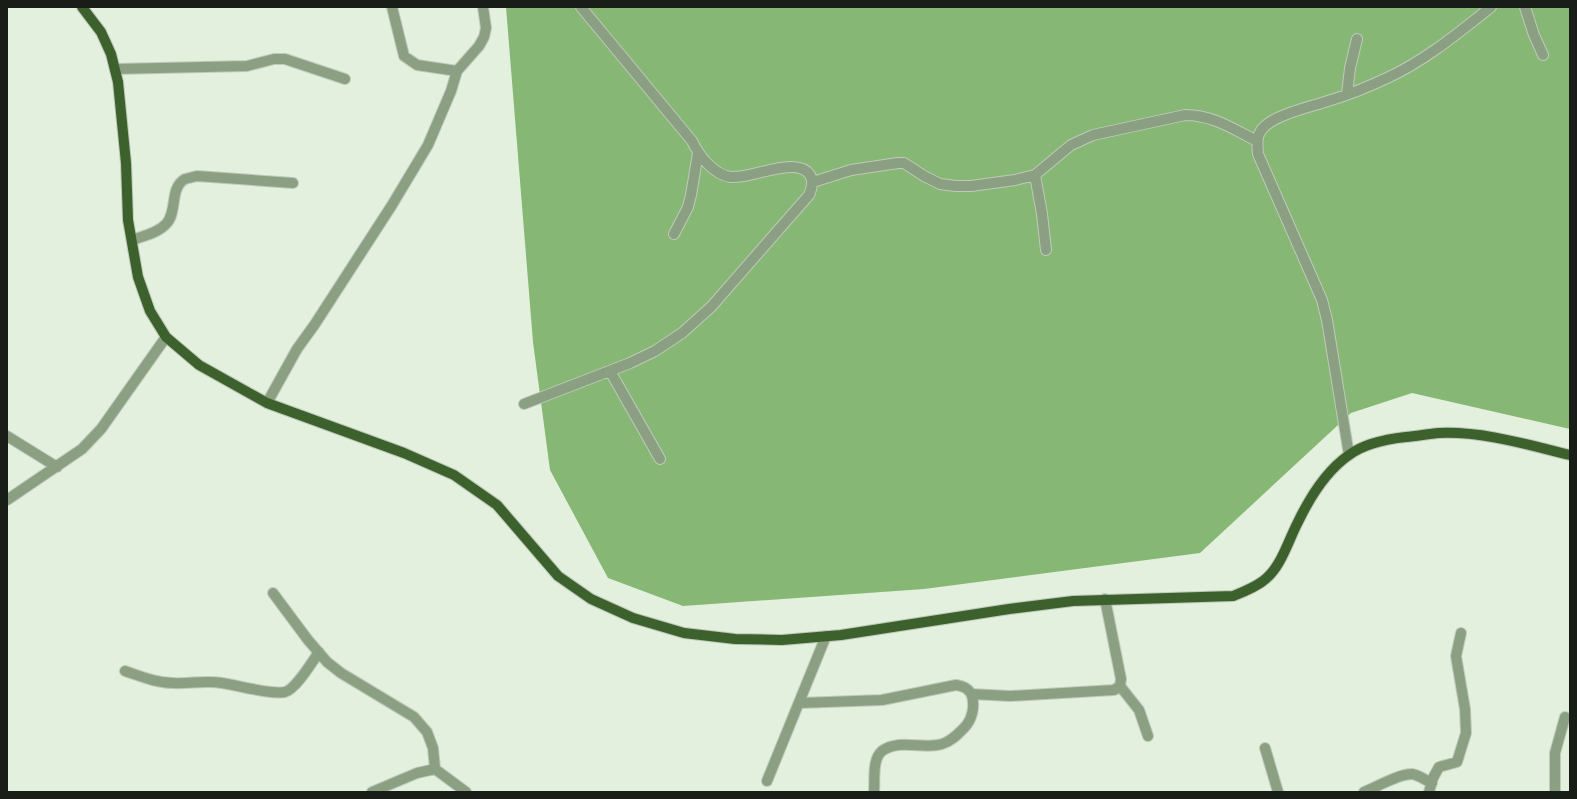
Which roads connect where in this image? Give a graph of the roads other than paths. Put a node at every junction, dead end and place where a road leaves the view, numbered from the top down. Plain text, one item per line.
1 (82, 7) edge
2 (392, 7) edge
3 (483, 7) edge
4 (581, 7) edge
5 (1491, 7) edge
6 (1526, 7) edge
7 (1357, 39) dead end
8 (1543, 55) dead end
9 (115, 70) junction
10 (457, 72) junction
11 (346, 79) dead end
12 (1348, 94) junction
13 (1257, 141) junction
14 (698, 153) junction
15 (1035, 175) junction
16 (812, 182) junction
17 (293, 183) dead end
18 (674, 234) dead end
19 (132, 240) junction
20 (1046, 250) dead end
21 (166, 337) junction
22 (610, 371) junction
23 (267, 403) junction
24 (524, 404) dead end
25 (7, 436) edge
26 (1349, 455) junction
27 (1570, 455) edge
28 (660, 459) dead end
29 (57, 467) junction
30 (7, 500) edge
31 (273, 593) dead end
32 (1105, 599) junction
33 (1461, 633) dead end
34 (826, 636) junction
35 (318, 652) junction
36 (125, 671) dead end
37 (1120, 686) junction
38 (971, 694) junction
39 (800, 703) junction
40 (1564, 717) dead end
41 (1148, 736) dead end
42 (1265, 748) dead end
43 (435, 769) junction
44 (767, 781) dead end
45 (1430, 788) edge
46 (372, 792) edge
47 (466, 792) edge
48 (874, 792) edge
49 (1278, 792) edge
50 (1364, 792) edge
51 (1555, 792) edge

1 - 9 main road
2 - 10 street
3 - 10 street
4 - 14 street
5 - 12 street
6 - 8 street
7 - 12 street
9 - 11 street
9 - 19 main road
10 - 23 street
12 - 13 street
13 - 15 street
13 - 26 street
14 - 16 street
14 - 18 street
15 - 16 street
15 - 20 street
16 - 22 street
17 - 19 street
19 - 21 main road
21 - 23 main road
21 - 29 street
22 - 24 street
22 - 28 street
23 - 34 main road
25 - 29 street
26 - 27 main road
26 - 32 main road
29 - 30 street
31 - 35 street
32 - 34 main road
32 - 37 street
33 - 45 street
34 - 39 street
35 - 36 street
35 - 43 street
37 - 38 street
37 - 41 street
38 - 39 street
38 - 48 street
39 - 44 street
40 - 51 street
42 - 49 street
43 - 46 street
43 - 47 street
45 - 50 street

